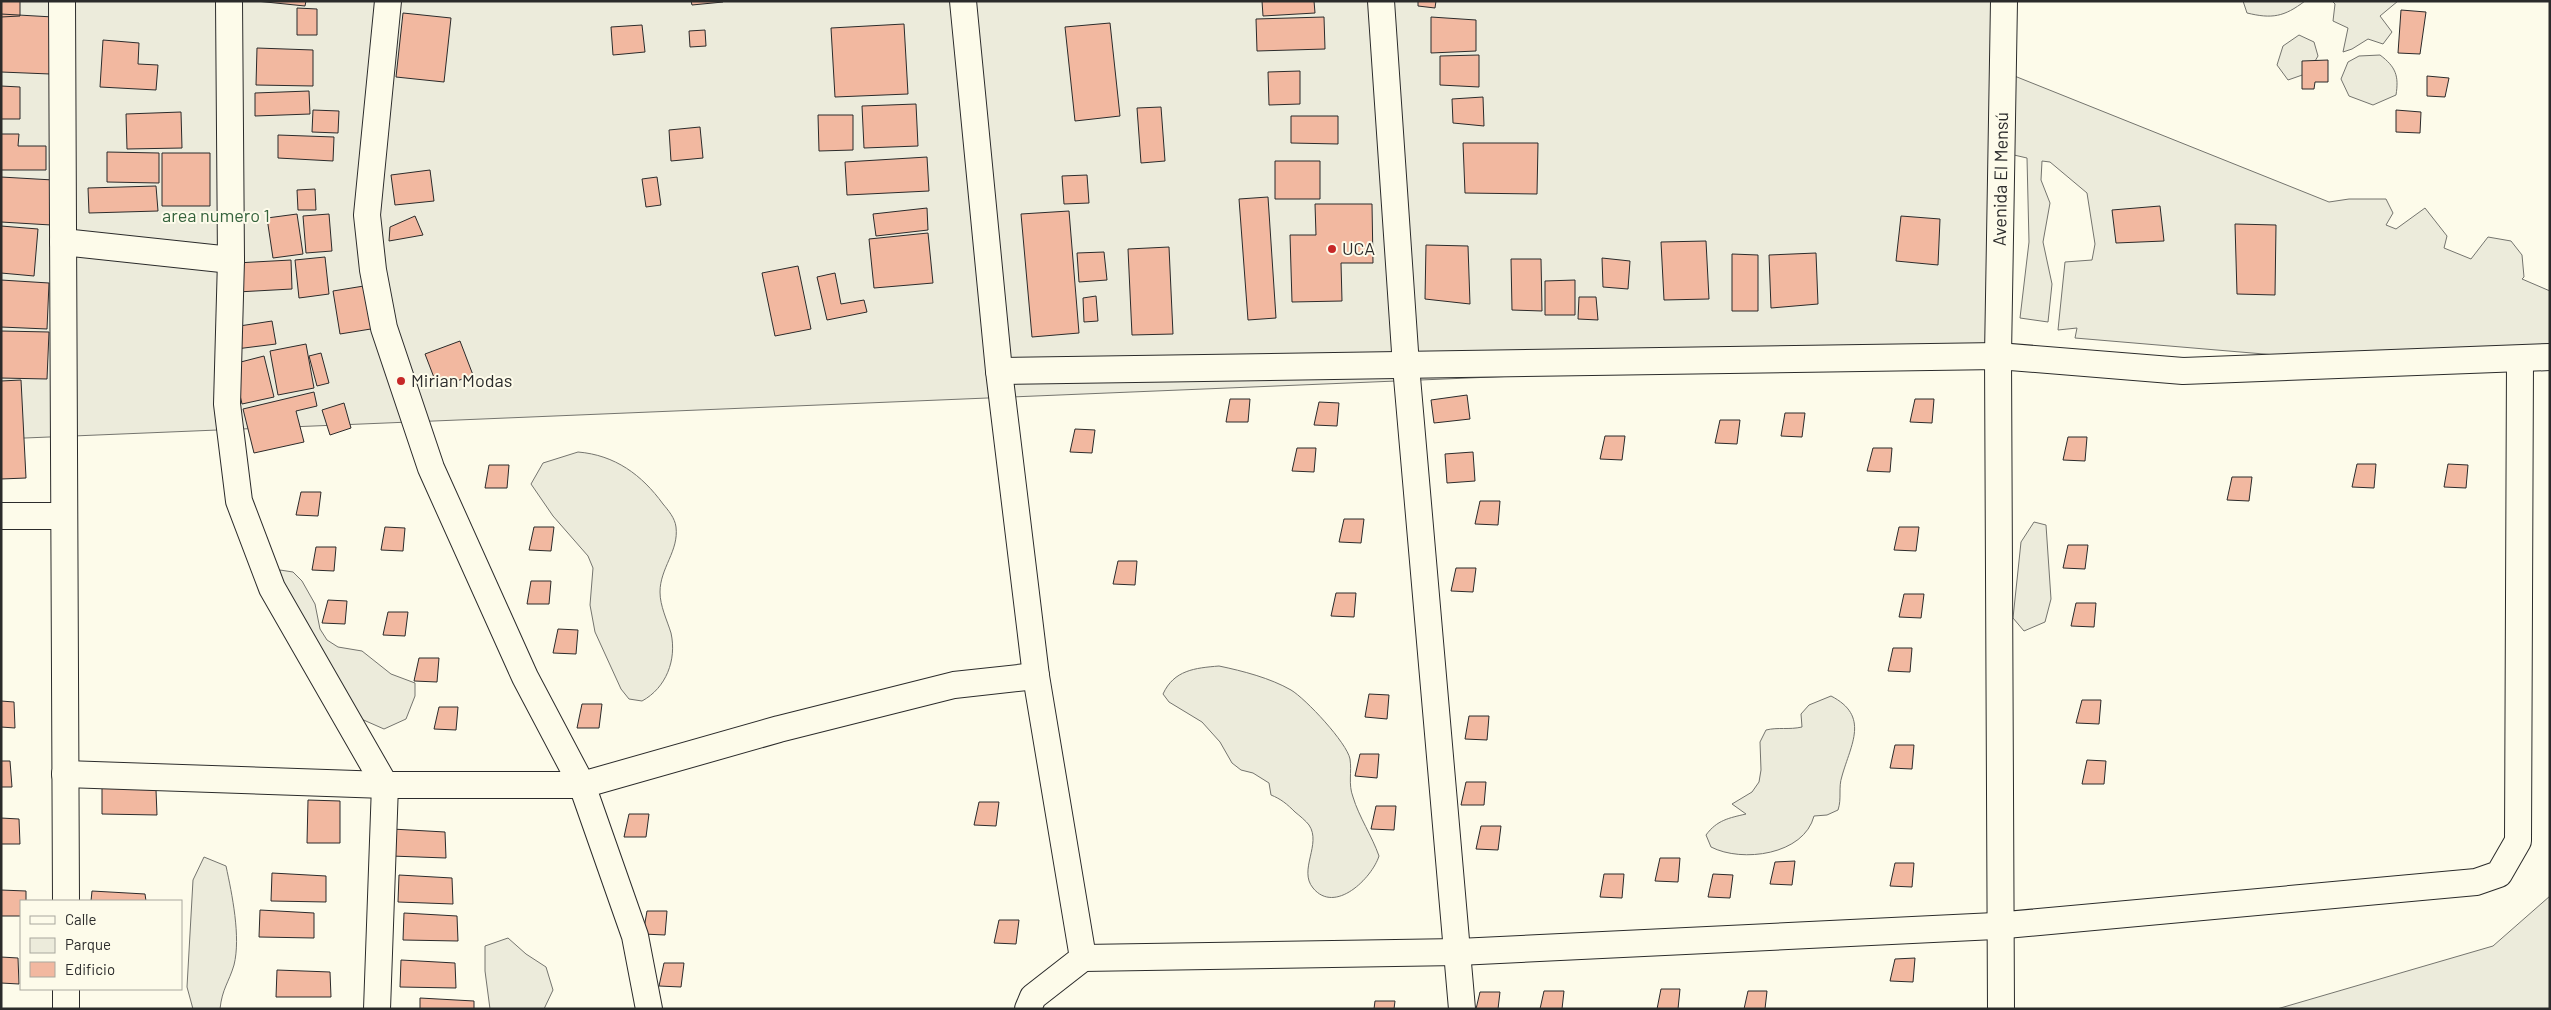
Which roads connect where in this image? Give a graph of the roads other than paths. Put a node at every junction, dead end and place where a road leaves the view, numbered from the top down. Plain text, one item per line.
1 (62, 1) edge
2 (230, 1) edge
3 (388, 1) edge
4 (963, 1) edge
5 (1381, 1) edge
6 (2004, 1) edge
7 (63, 242) junction
8 (231, 260) junction
9 (1998, 356) junction
10 (2550, 357) edge
11 (2520, 360) junction
12 (1406, 366) junction
13 (999, 371) junction
14 (1, 516) edge
15 (64, 516) junction
16 (1036, 676) junction
17 (65, 774) junction
18 (385, 785) junction
19 (582, 785) junction
20 (66, 900) edge
21 (2001, 926) junction
22 (1458, 952) junction
23 (1083, 958) junction
24 (66, 990) edge
25 (66, 1009) edge
26 (377, 1009) edge
27 (649, 1009) edge
28 (1028, 1009) edge
29 (1462, 1009) edge
30 (2002, 1009) edge

1 - 7 street
2 - 8 street
3 - 19 street
4 - 13 street
5 - 12 street
6 - 9 street, Avenida El Mensú
7 - 8 street
7 - 15 street
8 - 18 street
9 - 11 street
9 - 12 street
9 - 21 street, Avenida El Mensú
10 - 11 street
11 - 21 street
12 - 13 street
12 - 22 street
13 - 16 street
14 - 15 street
15 - 17 street
16 - 19 street
16 - 23 street
17 - 18 street
17 - 20 street
18 - 19 street
18 - 26 street
19 - 27 street
21 - 22 street
21 - 30 street, Avenida El Mensú
22 - 23 street
22 - 29 street
23 - 28 street
24 - 25 street

